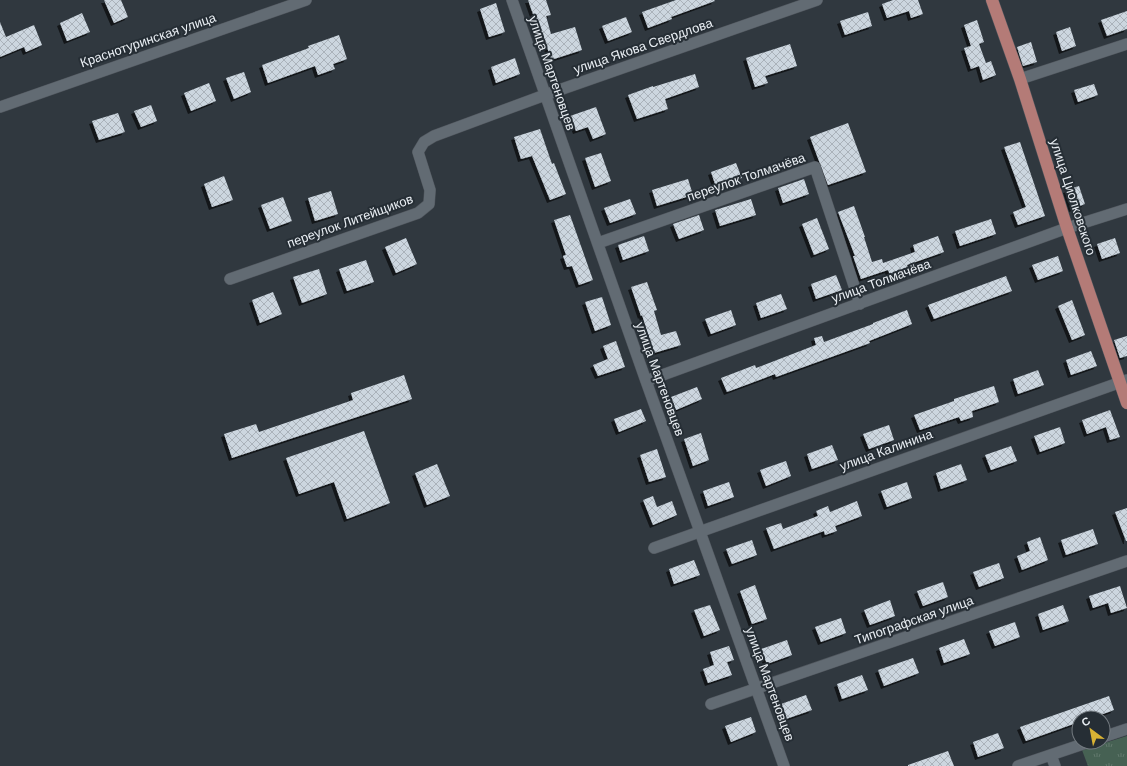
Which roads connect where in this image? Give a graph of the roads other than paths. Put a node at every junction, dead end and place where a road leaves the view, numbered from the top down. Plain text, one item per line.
1 (306, 0) edge
2 (512, 0) edge
3 (817, 0) edge
4 (992, 0) edge
5 (1127, 44) edge
6 (1020, 79) junction
7 (545, 95) junction
8 (0, 107) edge
9 (434, 136) joint
10 (1127, 209) edge
11 (1067, 228) junction
12 (598, 243) junction
13 (230, 279) dead end
14 (860, 304) junction
15 (646, 381) junction
16 (1124, 381) edge
17 (1127, 403) edge
18 (700, 531) junction
19 (654, 548) dead end
20 (1127, 561) edge
21 (757, 689) junction
22 (711, 704) dead end
23 (1127, 729) edge
24 (1111, 734) edge
25 (1071, 748) edge
26 (1051, 755) junction
27 (784, 766) edge
28 (1018, 766) edge
29 (1055, 766) edge

1 - 8 street, Краснотуринская улица
2 - 7 street, улица Мартеновцев
3 - 7 street, улица Якова Свердлова
4 - 6 main road, улица Циолковского
5 - 6 street
6 - 11 main road, улица Циолковского
7 - 9 street, улица Якова Свердлова
7 - 12 street, улица Мартеновцев
9 - 13 street, переулок Литейщиков
10 - 11 street, улица Толмачёва
11 - 14 street, улица Толмачёва
11 - 16 main road, улица Циолковского
12 - 14 street, переулок Толмачёва
12 - 15 street, улица Мартеновцев
14 - 15 street, улица Толмачёва
15 - 18 street, улица Мартеновцев
16 - 17 main road, улица Циолковского
16 - 18 street, улица Калинина
18 - 19 street, улица Калинина
18 - 21 street, улица Мартеновцев
20 - 21 street, Типографская улица
21 - 22 street, Типографская улица
21 - 27 street, улица Мартеновцев
23 - 24 street
25 - 26 street
26 - 28 street
26 - 29 street

